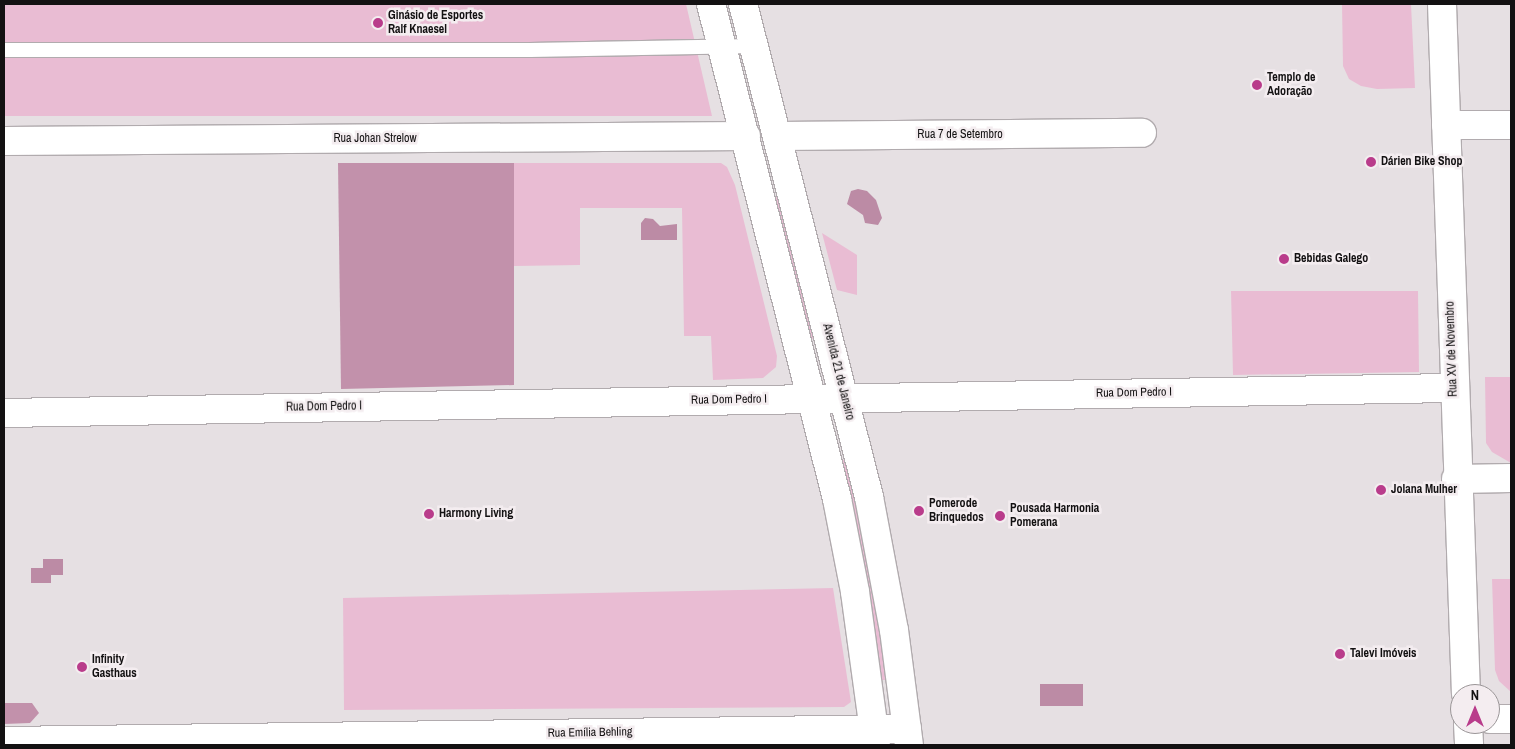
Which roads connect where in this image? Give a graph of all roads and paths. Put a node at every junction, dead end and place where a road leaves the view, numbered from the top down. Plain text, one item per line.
1 (712, 4) edge
2 (743, 4) edge
3 (1442, 4) edge
4 (754, 46) junction
5 (723, 48) junction
6 (4, 50) edge
7 (1446, 124) junction
8 (1511, 125) edge
9 (1142, 133) dead end
10 (746, 136) junction
11 (778, 136) junction
12 (4, 142) edge
13 (1454, 388) junction
14 (845, 398) junction
15 (814, 399) junction
16 (4, 413) edge
17 (1511, 478) edge
18 (1456, 479) junction
19 (1466, 684) edge
20 (875, 737) edge
21 (908, 737) edge
22 (4, 742) edge

1 - 5 street
2 - 4 street, Avenida 21 de Janeiro
3 - 7 street, Rua XV de Novembro
4 - 5 lane
4 - 11 street, Avenida 21 de Janeiro
5 - 6 lane
5 - 10 street
7 - 8 street
7 - 13 street, Rua XV de Novembro
9 - 11 street, Rua 7 de Setembro
10 - 11 street, Rua 7 de Setembro
10 - 12 street, Rua Johan Strelow
10 - 15 street
11 - 14 street, Avenida 21 de Janeiro
13 - 14 street, Rua Dom Pedro I
13 - 18 street, Rua XV de Novembro
14 - 15 street, Rua Dom Pedro I
14 - 21 street, Avenida 21 de Janeiro
15 - 16 street, Rua Dom Pedro I
15 - 20 street
17 - 18 street
18 - 19 street, Rua XV de Novembro
20 - 21 street, Rua Emília Behling
20 - 22 street, Rua Emília Behling

